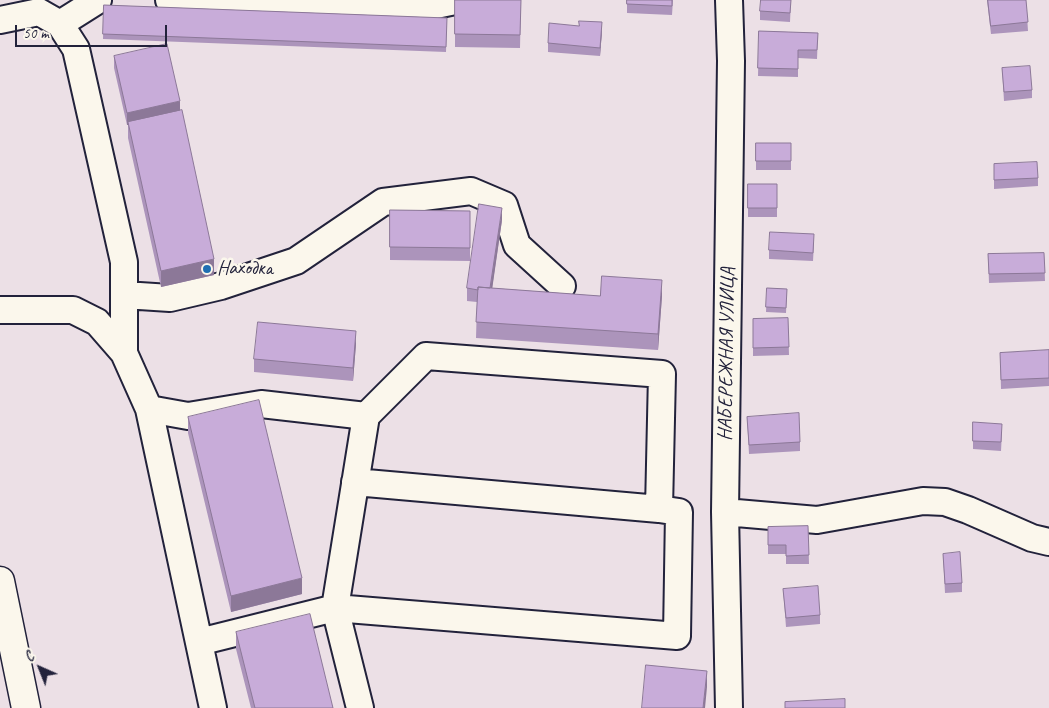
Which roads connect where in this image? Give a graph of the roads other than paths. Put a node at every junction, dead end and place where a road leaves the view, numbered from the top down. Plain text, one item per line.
1 (98, 0) edge
2 (169, 0) edge
3 (460, 0) edge
4 (729, 0) edge
5 (0, 20) edge
6 (60, 24) junction
7 (562, 286) dead end
8 (124, 295) junction
9 (0, 310) edge
10 (124, 353) junction
11 (149, 408) junction
12 (366, 416) junction
13 (355, 482) junction
14 (659, 509) junction
15 (725, 512) junction
16 (1049, 542) edge
17 (0, 581) edge
18 (335, 608) junction
19 (199, 642) junction
20 (26, 708) edge
21 (213, 708) edge
22 (360, 708) edge
23 (729, 708) edge

1 - 6 street
2 - 3 street
4 - 15 street, НАБЕРЕЖНАЯ УЛИЦА
5 - 6 street
6 - 8 street
7 - 8 street
8 - 10 street
9 - 10 street
10 - 11 street
11 - 12 street
11 - 19 street
12 - 13 street
12 - 14 street
13 - 14 street
13 - 18 street
14 - 18 street
15 - 16 street
15 - 23 street, НАБЕРЕЖНАЯ УЛИЦА
17 - 20 main road
18 - 19 street
18 - 22 street
19 - 21 street

